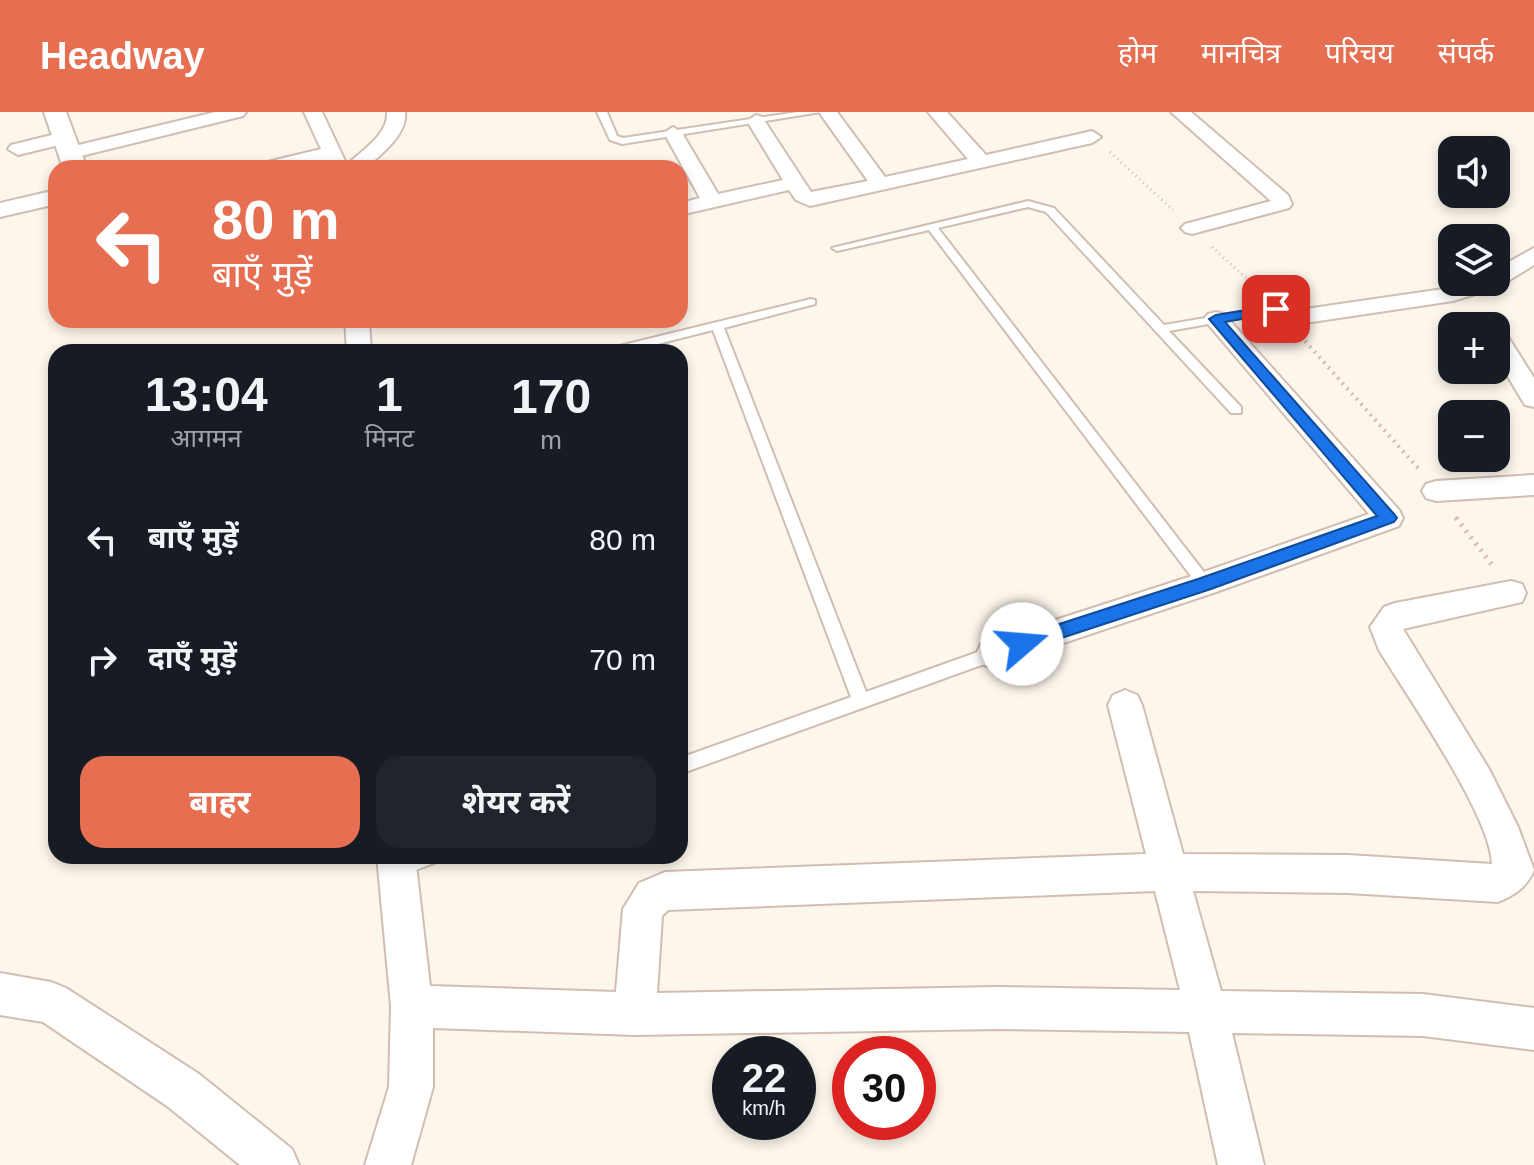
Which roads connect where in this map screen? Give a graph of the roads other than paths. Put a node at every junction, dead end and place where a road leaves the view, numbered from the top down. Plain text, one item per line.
1 (55, 112) edge
2 (237, 112) edge
3 (313, 112) edge
4 (396, 112) edge
5 (602, 112) edge
6 (816, 112) edge
7 (828, 112) edge
8 (937, 112) edge
9 (1180, 112) edge
10 (204, 116) edge
11 (756, 121) junction
12 (673, 133) junction
13 (1092, 137) road end
14 (18, 149) dead end
15 (70, 153) edge
16 (336, 160) edge
17 (364, 160) edge
18 (981, 161) junction
19 (794, 183) junction
20 (880, 184) junction
21 (48, 198) edge
22 (712, 202) junction
23 (1, 207) edge
24 (688, 207) edge
25 (931, 226) junction
26 (1192, 228) road end
27 (837, 248) dead end
28 (1534, 255) edge
29 (1510, 270) edge
30 (1438, 294) edge
31 (811, 302) dead end
32 (1280, 314) joint
33 (1216, 319) junction
34 (717, 326) junction
35 (1161, 329) junction
36 (644, 344) edge
37 (1510, 360) edge
38 (1534, 399) edge
39 (1236, 410) dead end
40 (1534, 485) edge
41 (1436, 491) road end
42 (1205, 584) junction
43 (1511, 593) road end
44 (992, 654) joint
45 (861, 701) junction
46 (1125, 705) dead end
47 (688, 763) edge
48 (408, 864) edge
49 (1167, 872) junction
50 (0, 994) edge
51 (412, 1006) junction
52 (1206, 1012) junction
53 (635, 1014) junction
54 (1534, 1029) edge
55 (276, 1165) edge
56 (388, 1165) edge
57 (1241, 1165) edge

1 - 15 street
2 - 10 street
3 - 16 street
4 - 17 street
5 - 12 lane
6 - 11 lane
7 - 20 street
8 - 18 street
9 - 26 street
10 - 15 street
11 - 12 lane
11 - 19 street
12 - 22 street
13 - 18 street
14 - 15 street
18 - 20 street
19 - 20 street
19 - 22 street
21 - 23 street
22 - 24 street
25 - 27 lane
25 - 35 lane
25 - 42 lane
28 - 29 street
30 - 32 street
31 - 34 lane
32 - 33 lane
33 - 35 lane
33 - 42 street
34 - 36 lane
34 - 45 lane
35 - 39 lane
37 - 38 street
40 - 41 street
42 - 44 street
43 - 49 street
44 - 45 lane
45 - 47 lane
46 - 49 street
48 - 51 street
49 - 52 street
49 - 53 street
50 - 55 street
51 - 53 street
51 - 56 street
52 - 53 street
52 - 54 street
52 - 57 street

